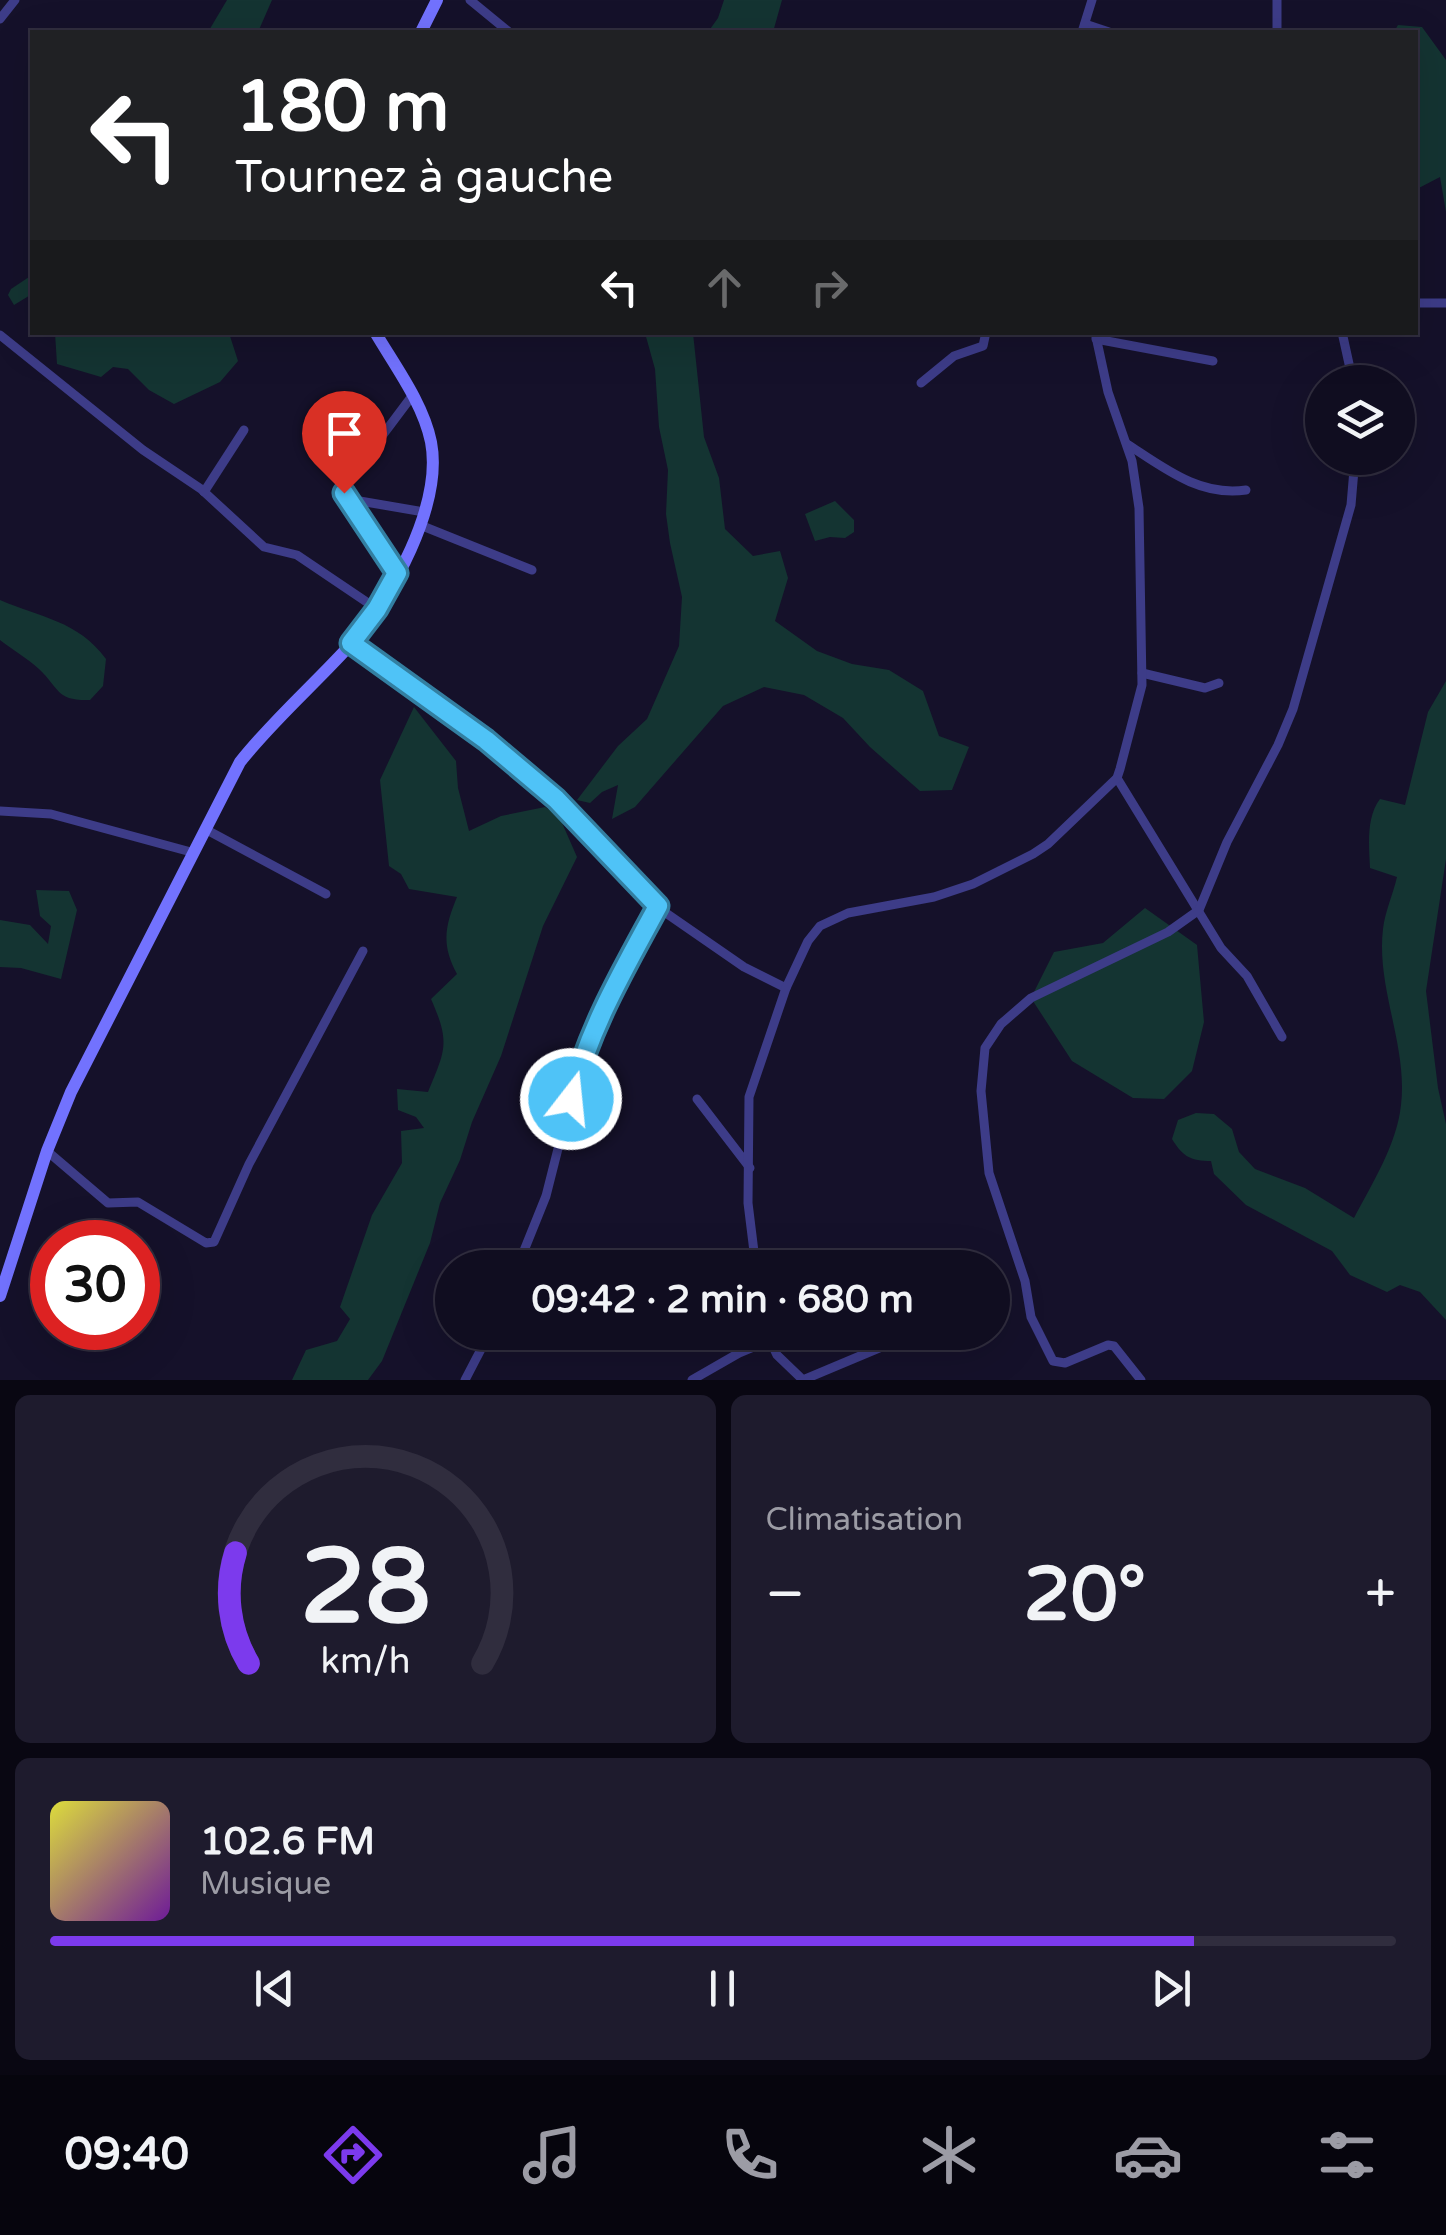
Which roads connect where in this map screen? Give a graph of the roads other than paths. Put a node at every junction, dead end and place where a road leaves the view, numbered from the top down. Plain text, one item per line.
1 (15, 0) edge
2 (436, 0) edge
3 (470, 0) edge
4 (1092, 0) edge
5 (1277, 0) edge
6 (0, 19) edge
7 (1084, 28) edge
8 (422, 30) edge
9 (507, 30) edge
10 (1277, 30) edge
11 (1418, 303) edge
12 (1446, 303) edge
13 (0, 335) edge
14 (377, 335) edge
15 (985, 335) edge
16 (1343, 335) edge
17 (1096, 336) edge
18 (1213, 361) dead end
19 (1349, 365) edge
20 (921, 383) dead end
21 (412, 396) junction
22 (244, 430) dead end
23 (1126, 444) junction
24 (1354, 475) edge
25 (1246, 490) dead end
26 (204, 492) junction
27 (348, 499) junction
28 (422, 518) junction
29 (532, 570) dead end
30 (397, 573) junction
31 (377, 609) junction
32 (351, 643) junction
33 (1142, 673) junction
34 (1219, 683) dead end
35 (1116, 778) junction
36 (0, 811) edge
37 (205, 829) junction
38 (191, 852) junction
39 (326, 894) dead end
40 (658, 906) junction
41 (1199, 910) junction
42 (364, 951) dead end
43 (786, 988) junction
44 (1282, 1037) dead end
45 (697, 1099) dead end
46 (46, 1152) junction
47 (750, 1168) junction
48 (524, 1250) edge
49 (754, 1250) edge
50 (2, 1279) edge
51 (0, 1296) edge
52 (480, 1350) edge
53 (744, 1350) edge
54 (774, 1350) edge
55 (874, 1350) edge
56 (464, 1380) edge
57 (692, 1380) edge
58 (1141, 1380) edge

1 - 6 street
2 - 8 street
3 - 9 street
4 - 7 street
5 - 10 street
11 - 12 street
13 - 26 street
14 - 21 street
15 - 20 street
16 - 19 street
17 - 18 street
17 - 23 street
21 - 27 street
21 - 28 street
22 - 26 street
23 - 25 street
23 - 33 street
24 - 41 street
26 - 31 street
27 - 28 street
27 - 30 street
28 - 29 street
28 - 30 street
30 - 31 street
31 - 32 street
32 - 37 street
32 - 40 street
33 - 34 street
33 - 35 street
35 - 41 street
35 - 43 street
36 - 38 street
37 - 38 street
37 - 39 street
38 - 46 street
40 - 43 street
40 - 48 street
41 - 44 street
41 - 58 street
42 - 46 street
43 - 47 street
45 - 47 street
46 - 50 street
47 - 49 street
50 - 51 street
52 - 56 street
53 - 57 street
54 - 55 street

